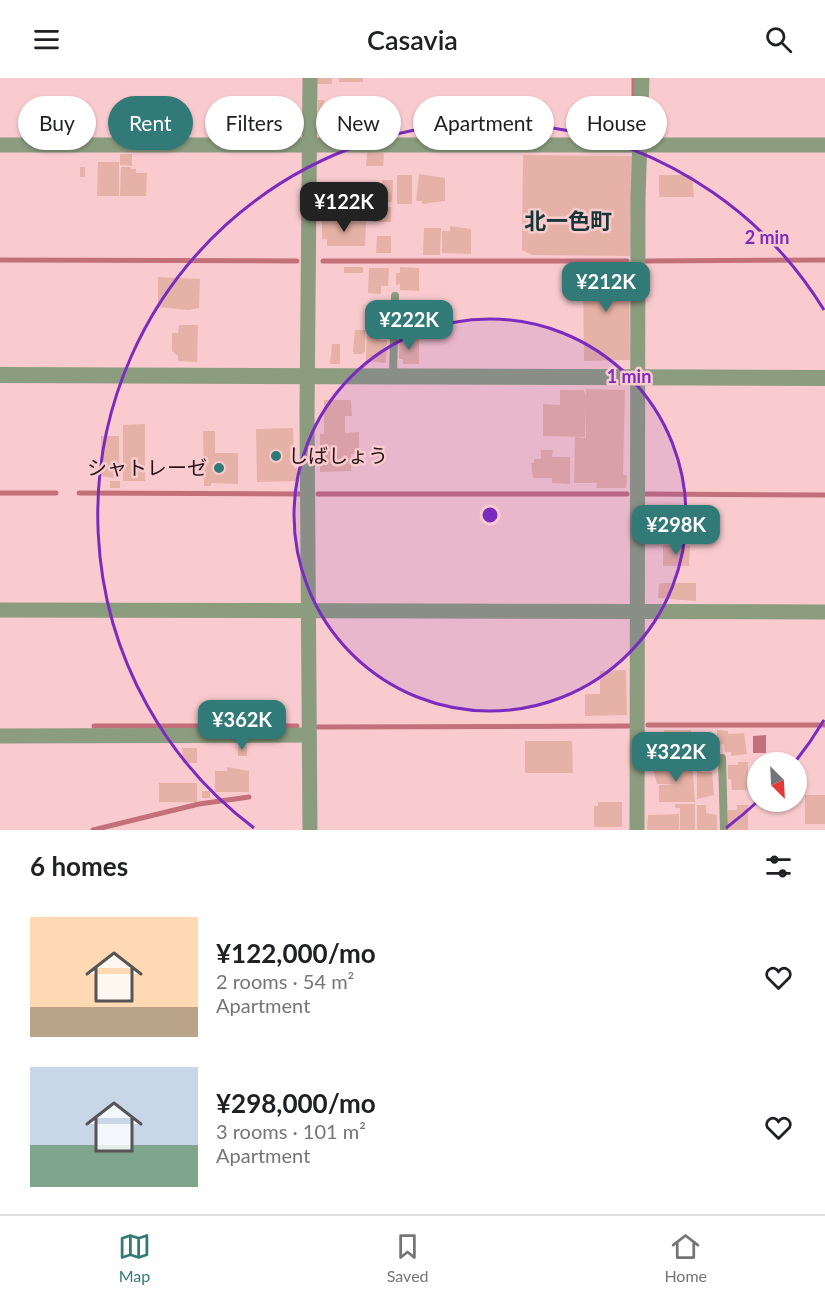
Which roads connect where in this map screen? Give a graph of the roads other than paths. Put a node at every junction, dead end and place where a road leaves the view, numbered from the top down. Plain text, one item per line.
1 (310, 78) edge
2 (642, 78) edge
3 (641, 96) edge
4 (310, 144) junction
5 (0, 145) edge
6 (566, 146) edge
7 (825, 146) edge
8 (667, 147) edge
9 (640, 150) edge
10 (395, 296) dead end
11 (0, 375) edge
12 (393, 375) junction
13 (308, 378) junction
14 (638, 378) junction
15 (825, 378) edge
16 (0, 610) edge
17 (310, 610) junction
18 (636, 612) junction
19 (825, 612) edge
20 (309, 735) junction
21 (0, 736) edge
22 (722, 758) dead end
23 (310, 830) edge
24 (637, 830) edge
25 (724, 830) edge

1 - 4 street
2 - 3 street
4 - 5 street
4 - 6 street
4 - 13 street
7 - 8 street
9 - 14 street
10 - 12 lane
11 - 13 street
12 - 13 street
12 - 14 street
13 - 17 street
14 - 15 street
14 - 18 street
16 - 17 street
17 - 18 street
17 - 20 street
18 - 19 street
18 - 24 street
20 - 21 street
20 - 23 street
22 - 25 lane

